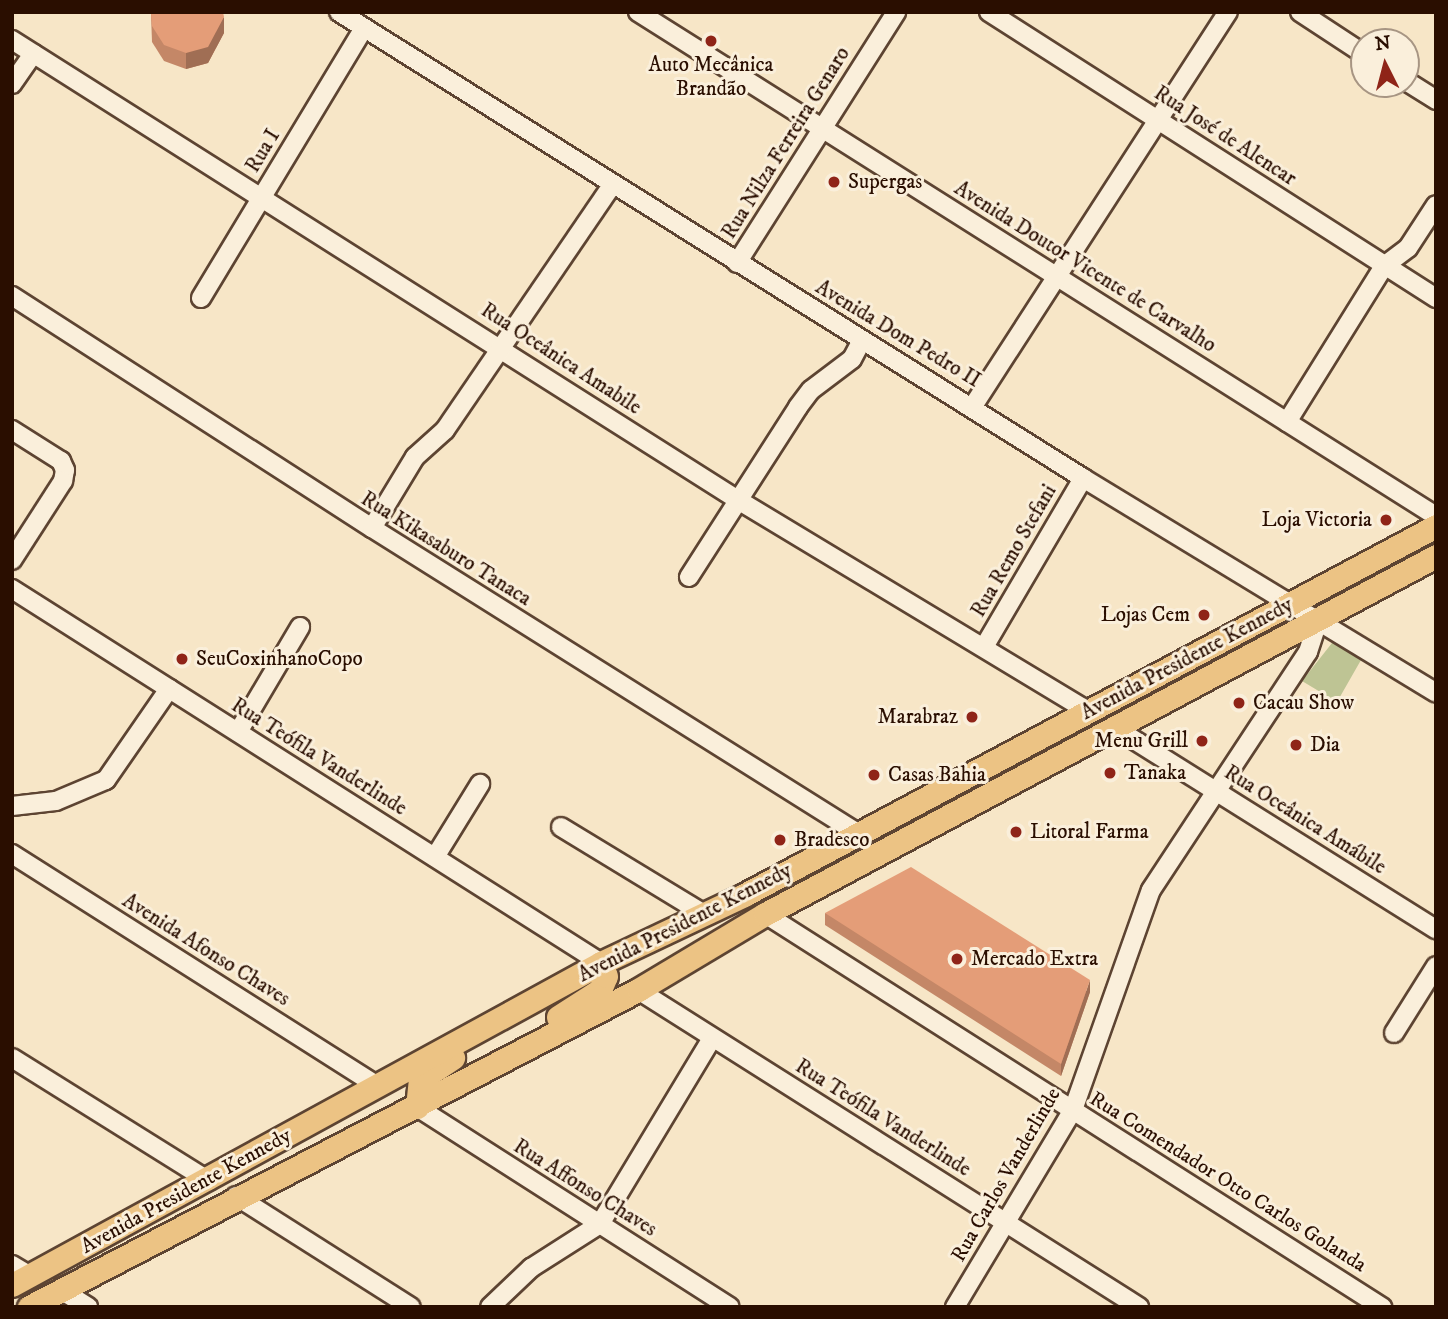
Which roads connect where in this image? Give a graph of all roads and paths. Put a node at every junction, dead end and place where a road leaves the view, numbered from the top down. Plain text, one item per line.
1 (339, 12) edge
2 (638, 12) edge
3 (897, 12) edge
4 (989, 12) edge
5 (1228, 12) edge
6 (1300, 12) edge
7 (364, 29) junction
8 (12, 40) edge
9 (1350, 45) edge
10 (33, 54) junction
11 (12, 84) edge
12 (1420, 90) edge
13 (1436, 100) edge
14 (1160, 122) junction
15 (822, 128) junction
16 (612, 185) junction
17 (261, 199) junction
18 (1436, 205) edge
19 (737, 263) junction
20 (1384, 265) junction
21 (1057, 277) junction
22 (12, 296) edge
23 (201, 298) dead end
24 (1436, 298) edge
25 (862, 340) junction
26 (500, 346) junction
27 (973, 406) junction
28 (1287, 422) junction
29 (12, 430) edge
30 (1083, 478) junction
31 (738, 500) junction
32 (1436, 516) edge
33 (1436, 526) edge
34 (372, 528) junction
35 (1436, 556) edge
36 (12, 560) edge
37 (689, 577) dead end
38 (12, 589) edge
39 (1293, 603) junction
40 (1319, 619) junction
41 (300, 627) dead end
42 (984, 647) junction
43 (169, 688) junction
44 (1436, 693) edge
45 (1089, 712) junction
46 (1115, 728) junction
47 (238, 732) junction
48 (480, 784) dead end
49 (1215, 790) junction
50 (12, 806) edge
51 (561, 827) dead end
52 (859, 834) junction
53 (12, 854) edge
54 (435, 857) junction
55 (704, 914) junction
56 (765, 915) junction
57 (1436, 929) edge
58 (601, 963) junction
59 (1436, 966) edge
60 (638, 990) junction
61 (516, 1009) junction
62 (1394, 1033) dead end
63 (712, 1038) junction
64 (528, 1048) junction
65 (12, 1058) edge
66 (375, 1084) junction
67 (416, 1107) junction
68 (1073, 1110) junction
69 (209, 1181) junction
70 (236, 1196) junction
71 (1008, 1222) junction
72 (600, 1224) junction
73 (18, 1275) edge
74 (61, 1290) junction
75 (1375, 1305) edge
76 (29, 1307) edge
77 (88, 1307) edge
78 (411, 1307) edge
79 (490, 1307) edge
80 (730, 1307) edge
81 (955, 1307) edge
82 (1139, 1307) edge

1 - 7 street, Avenida Dom Pedro II
2 - 15 street, Avenida Doutor Vicente de Carvalho
3 - 15 street, Rua Nilza Ferreira Genaro
4 - 14 street, Rua José de Alencar
5 - 14 street
6 - 9 street
7 - 16 street, Avenida Dom Pedro II
7 - 17 street, Rua I
8 - 10 street, Rua Oceânica Amabile
10 - 11 street
10 - 17 street, Rua Oceânica Amabile
12 - 13 street
14 - 20 street, Rua José de Alencar
14 - 21 street
15 - 19 street, Rua Nilza Ferreira Genaro
15 - 21 street, Avenida Doutor Vicente de Carvalho
16 - 19 street, Avenida Dom Pedro II
16 - 26 street
17 - 23 street, Rua I
17 - 26 street, Rua Oceânica Amabile
18 - 20 street
19 - 25 street, Avenida Dom Pedro II
20 - 24 street, Rua José de Alencar
20 - 28 street
21 - 27 street
21 - 28 street, Avenida Doutor Vicente de Carvalho
22 - 34 street, Rua Kikasaburo Tanaca
25 - 27 street, Avenida Dom Pedro II
25 - 31 street
26 - 31 street, Rua Oceânica Amabile
26 - 34 street
27 - 30 street, Avenida Dom Pedro II
28 - 32 street, Avenida Doutor Vicente de Carvalho
29 - 36 street
30 - 39 street, Avenida Dom Pedro II
30 - 42 street, Rua Remo Stefani
31 - 37 street
31 - 42 street, Rua Oceânica Amabile
33 - 39 main road, Avenida Presidente Kennedy
34 - 52 street, Rua Kikasaburo Tanaca
35 - 40 main road, Avenida Presidente Kennedy
38 - 43 street, Rua Teófila Vanderlinde
39 - 40 street, Avenida Dom Pedro II
39 - 45 main road, Avenida Presidente Kennedy
40 - 44 street, Avenida Dom Pedro II
40 - 46 main road, Avenida Presidente Kennedy
40 - 49 street, Rua Carlos Vanderlinde
41 - 47 street
42 - 45 street, Rua Oceânica Amabile
43 - 47 street, Rua Teófila Vanderlinde
43 - 50 street
45 - 52 main road, Avenida Presidente Kennedy
46 - 49 street, Rua Oceânica Amábile
46 - 56 main road, Avenida Presidente Kennedy
47 - 54 street, Rua Teófila Vanderlinde
48 - 54 street
49 - 57 street, Rua Oceânica Amábile
49 - 68 street, Rua Carlos Vanderlinde
51 - 55 street
52 - 55 main road, Avenida Presidente Kennedy
53 - 66 street, Avenida Afonso Chaves
54 - 58 street, Rua Teófila Vanderlinde
55 - 58 main road, Avenida Presidente Kennedy
56 - 60 main road, Avenida Presidente Kennedy
56 - 68 street, Rua Comendador Otto Carlos Golanda
58 - 61 main road, Avenida Presidente Kennedy
58 - 64 main road
59 - 62 street
60 - 63 street, Rua Teófila Vanderlinde
60 - 64 main road, Avenida Presidente Kennedy
61 - 66 main road, Avenida Presidente Kennedy
61 - 67 main road
63 - 71 street, Rua Teófila Vanderlinde
63 - 72 street
64 - 67 main road, Avenida Presidente Kennedy
65 - 69 street
66 - 69 main road, Avenida Presidente Kennedy
67 - 70 main road, Avenida Presidente Kennedy
67 - 72 street, Rua Affonso Chaves
68 - 71 street, Rua Carlos Vanderlinde
68 - 75 street, Rua Comendador Otto Carlos Golanda
69 - 73 main road, Avenida Presidente Kennedy
70 - 74 main road, Avenida Presidente Kennedy
70 - 78 street
71 - 81 street, Rua Carlos Vanderlinde
71 - 82 street, Rua Teófila Vanderlinde
72 - 79 street
72 - 80 street, Rua Affonso Chaves
74 - 76 main road, Avenida Presidente Kennedy
74 - 77 street

